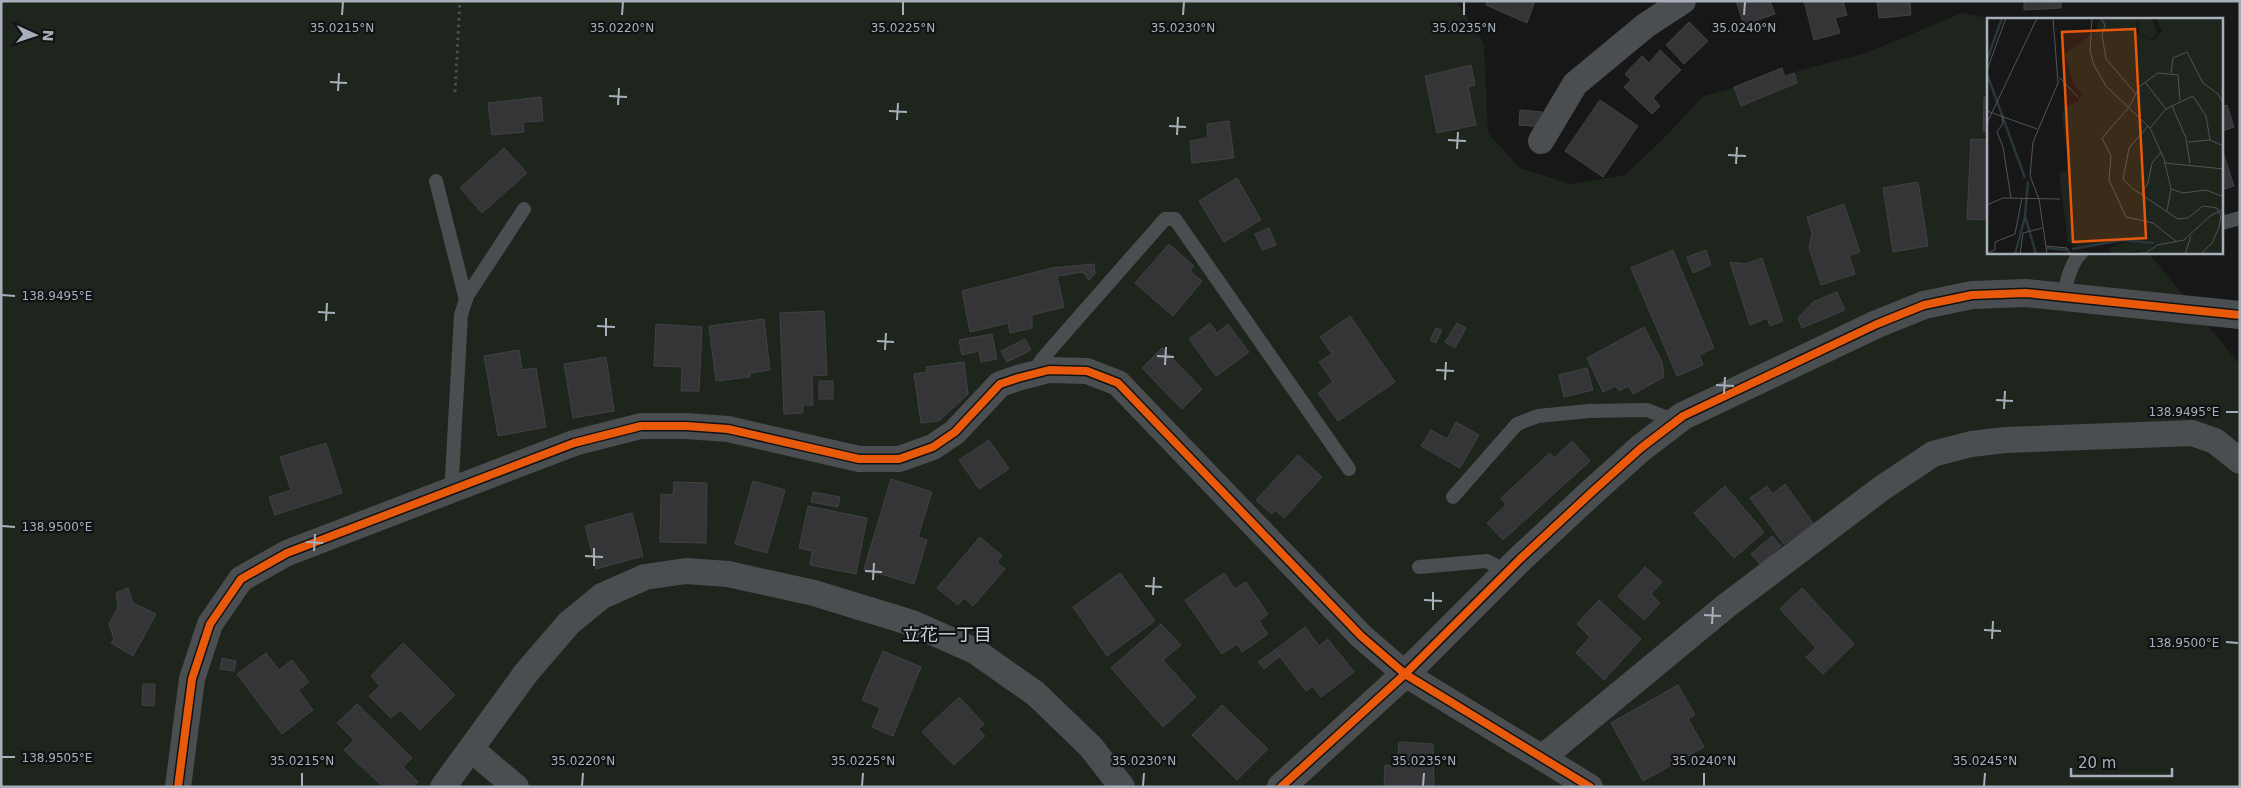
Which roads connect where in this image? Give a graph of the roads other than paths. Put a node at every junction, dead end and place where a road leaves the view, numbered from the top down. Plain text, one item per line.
1 (1683, 1) edge
2 (1541, 142) dead end
3 (436, 181) dead end
4 (524, 209) dead end
5 (2240, 218) edge
6 (2224, 222) edge
7 (2080, 254) edge
8 (2063, 297) junction
9 (466, 300) junction
10 (2240, 315) edge
11 (1033, 374) junction
12 (1675, 421) junction
13 (2240, 461) edge
14 (1349, 469) dead end
15 (454, 489) junction
16 (1453, 497) dead end
17 (1418, 567) dead end
18 (1508, 572) junction
19 (1404, 674) junction
20 (472, 750) junction
21 (1543, 757) junction
22 (178, 787) edge
23 (443, 787) edge
24 (516, 787) edge
25 (1122, 787) edge
26 (1282, 787) edge
27 (1590, 787) edge

1 - 2 street
3 - 9 lane
4 - 9 lane
5 - 6 lane
7 - 8 lane
8 - 10 street
8 - 12 street
9 - 15 lane
11 - 14 lane
11 - 15 street
11 - 19 street
12 - 16 lane
12 - 18 street
13 - 21 street
15 - 22 street
17 - 18 lane
18 - 19 street
19 - 21 street
19 - 26 street
20 - 23 street
20 - 24 street
20 - 25 street
21 - 27 street

